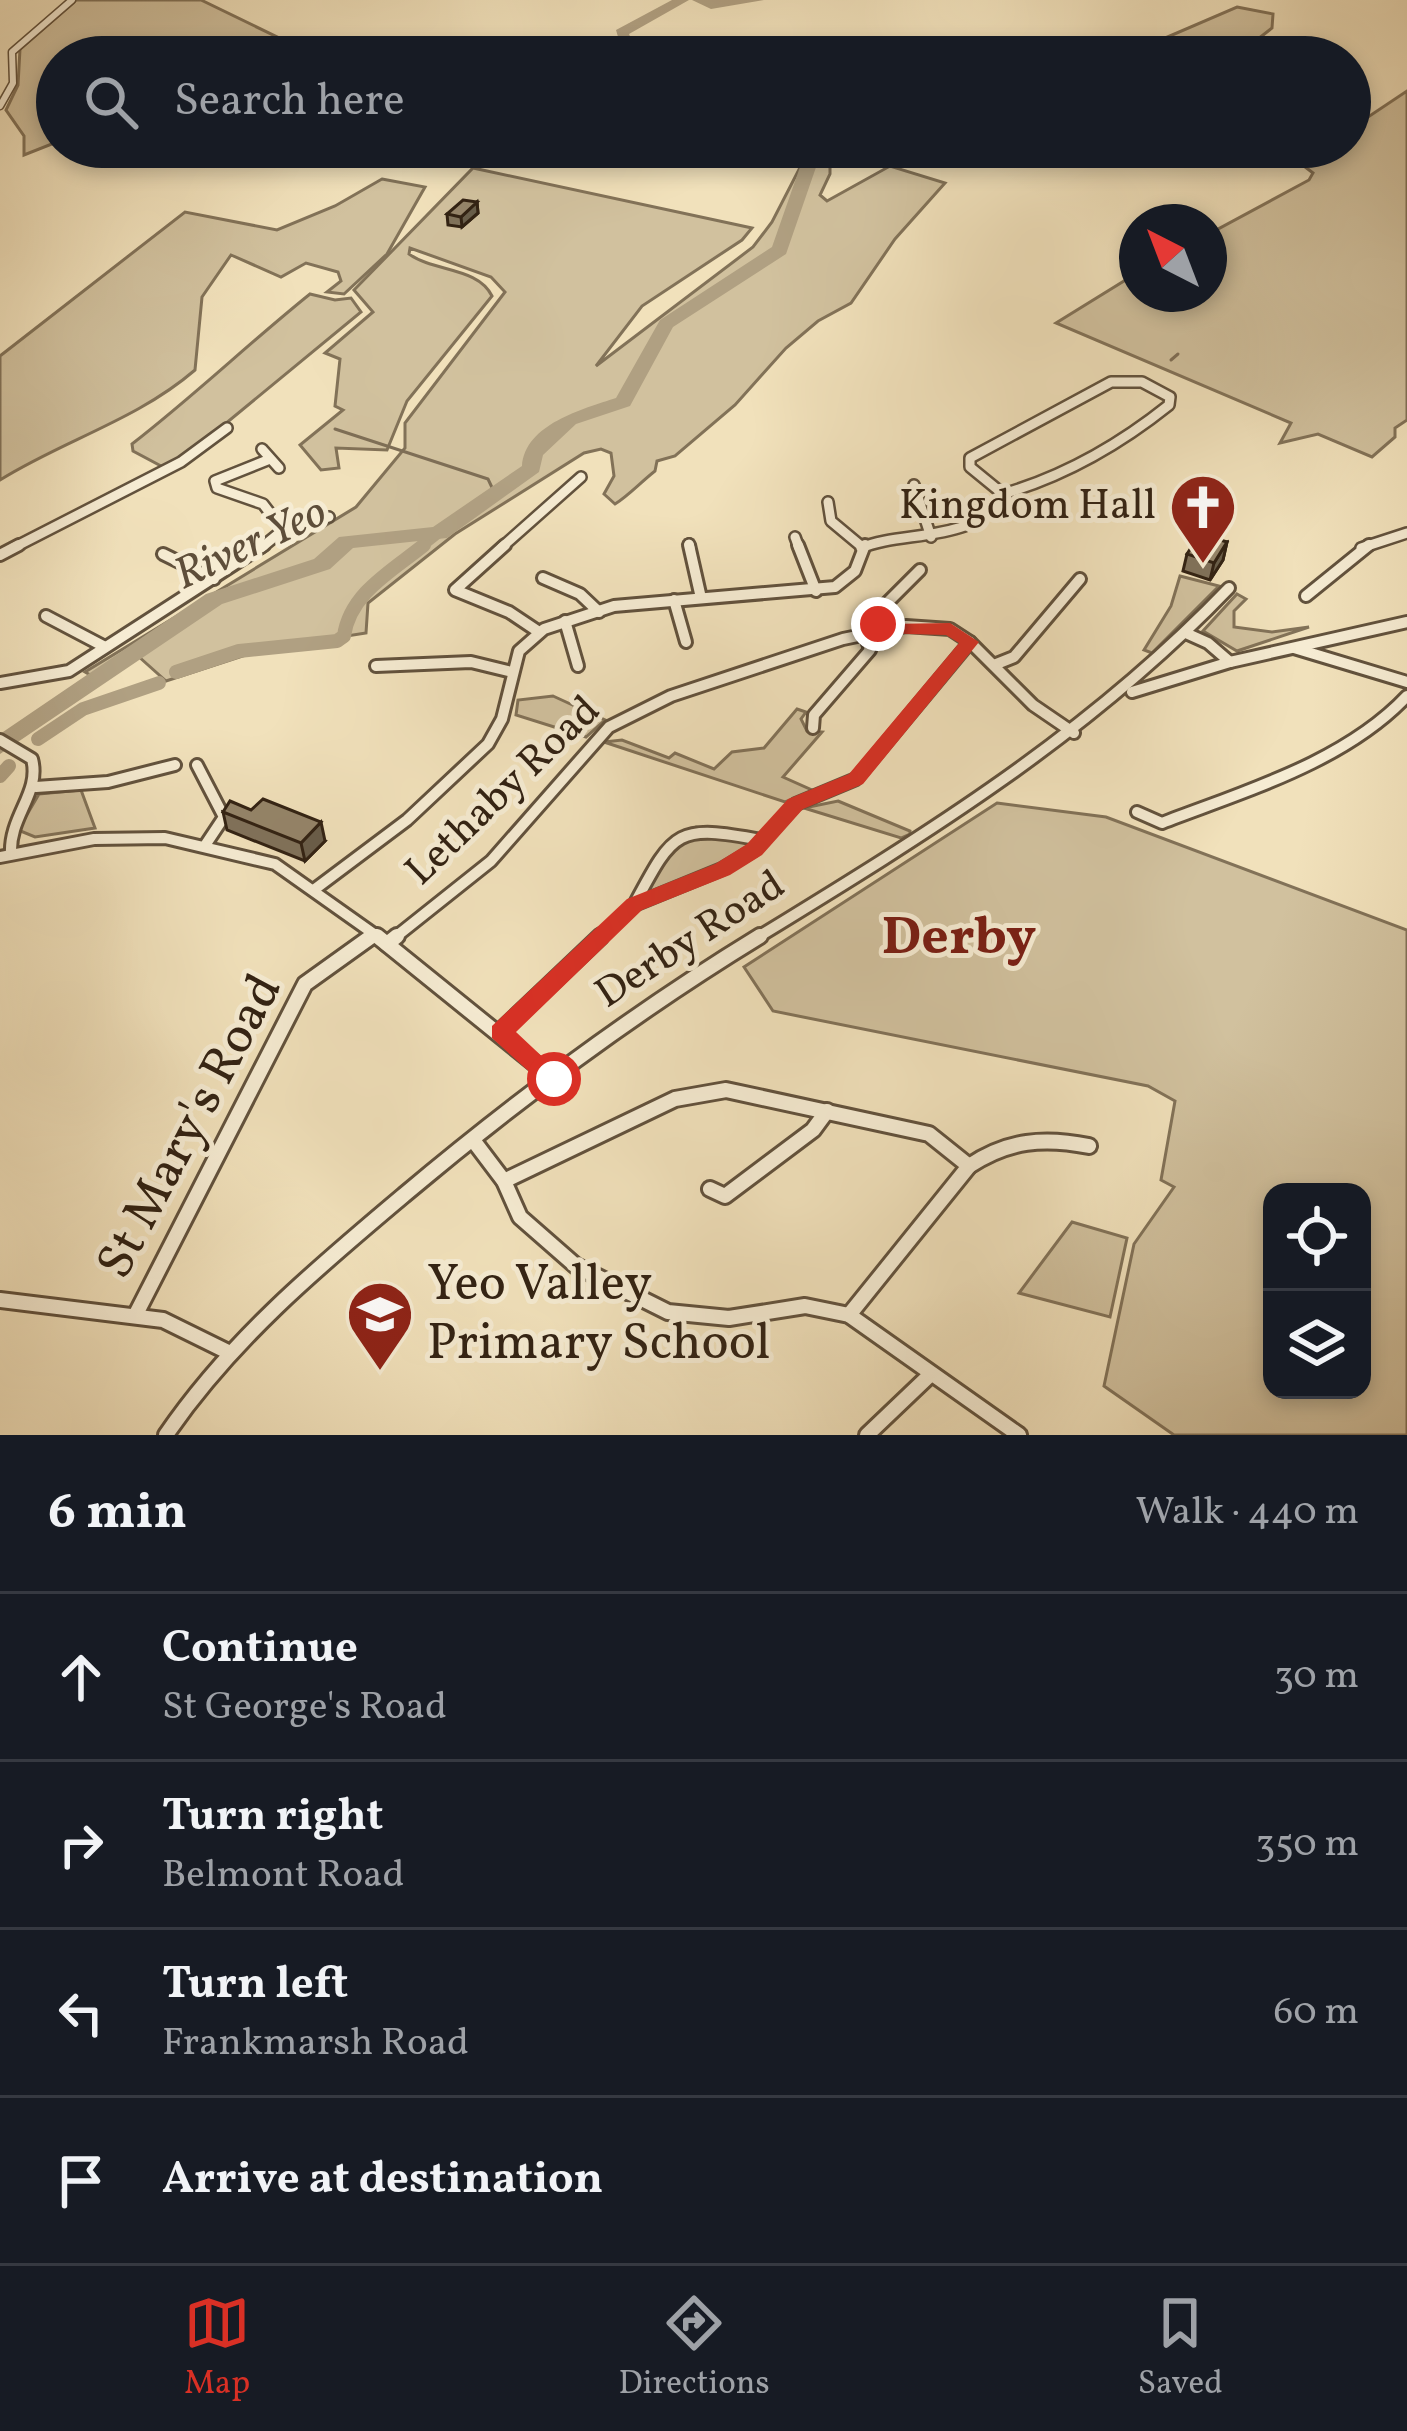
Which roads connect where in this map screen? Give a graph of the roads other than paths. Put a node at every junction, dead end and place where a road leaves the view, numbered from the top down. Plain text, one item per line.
1 (72, 0) edge
2 (0, 106) edge
3 (227, 428) dead end
4 (270, 459) dead end
5 (581, 477) dead end
6 (914, 485) dead end
7 (1003, 494) junction
8 (828, 502) dead end
9 (329, 517) dead end
10 (283, 530) junction
11 (1407, 533) edge
12 (795, 537) dead end
13 (931, 537) junction
14 (689, 544) dead end
15 (861, 546) junction
16 (164, 554) dead end
17 (0, 555) edge
18 (920, 570) dead end
19 (214, 578) junction
20 (543, 578) dead end
21 (1080, 578) dead end
22 (1229, 588) dead end
23 (816, 591) junction
24 (1306, 596) dead end
25 (701, 598) junction
26 (674, 600) junction
27 (599, 612) junction
28 (46, 616) dead end
29 (566, 621) junction
30 (1407, 622) edge
31 (872, 631) junction
32 (538, 632) junction
33 (1188, 634) junction
34 (686, 642) dead end
35 (970, 642) junction
36 (1291, 646) junction
37 (105, 647) junction
38 (1230, 662) junction
39 (994, 664) junction
40 (376, 666) dead end
41 (578, 667) dead end
42 (508, 671) junction
43 (0, 683) edge
44 (1406, 688) edge
45 (1118, 699) junction
46 (813, 728) dead end
47 (1074, 733) junction
48 (6, 743) edge
49 (175, 765) dead end
50 (197, 765) dead end
51 (36, 787) junction
52 (1137, 812) dead end
53 (762, 840) junction
54 (206, 844) junction
55 (5, 855) edge
56 (315, 889) junction
57 (634, 905) junction
58 (381, 939) junction
59 (500, 1032) junction
60 (554, 1079) junction
61 (827, 1111) junction
62 (473, 1140) junction
63 (1088, 1146) dead end
64 (969, 1166) junction
65 (504, 1181) junction
66 (710, 1189) dead end
67 (0, 1300) edge
68 (135, 1316) junction
69 (849, 1316) junction
70 (227, 1352) junction
71 (931, 1374) junction
72 (166, 1435) edge
73 (867, 1435) edge
74 (1018, 1435) edge

1 - 2 street
3 - 17 street
4 - 10 street
5 - 32 street
6 - 13 street
7 - 7 street
7 - 13 street
8 - 15 street
9 - 10 street
10 - 19 street
11 - 24 street
12 - 23 street
13 - 15 street
14 - 25 street
15 - 23 street
16 - 19 street
18 - 31 street
19 - 37 street
20 - 27 street
21 - 39 street
22 - 33 street, Derby Road
23 - 25 street
25 - 26 street
26 - 27 street
26 - 34 street
27 - 29 street
28 - 37 street
29 - 32 street
29 - 41 street
30 - 36 street
31 - 35 street, Lethaby Road
31 - 46 street
31 - 58 street, Lethaby Road
32 - 42 street
33 - 38 street
33 - 45 street, Derby Road
35 - 39 street
35 - 53 street
36 - 38 street
36 - 44 street
37 - 43 street
38 - 45 street
39 - 47 street
40 - 42 street
42 - 56 street
44 - 52 street
45 - 47 street, Derby Road
47 - 60 street, Derby Road
48 - 51 street
49 - 51 street
50 - 54 street
51 - 55 street
53 - 57 street
53 - 57 street
54 - 55 street
54 - 56 street
56 - 58 street
57 - 59 street
58 - 59 street
58 - 68 street, St Mary's Road
59 - 60 street
60 - 62 street, Derby Road
61 - 64 street
61 - 65 street
61 - 66 street
62 - 65 street
62 - 70 street, Derby Road
63 - 64 street
64 - 69 street
65 - 69 street
67 - 68 street
68 - 70 street
69 - 71 street
70 - 72 street, Derby Road
71 - 73 street
71 - 74 street

